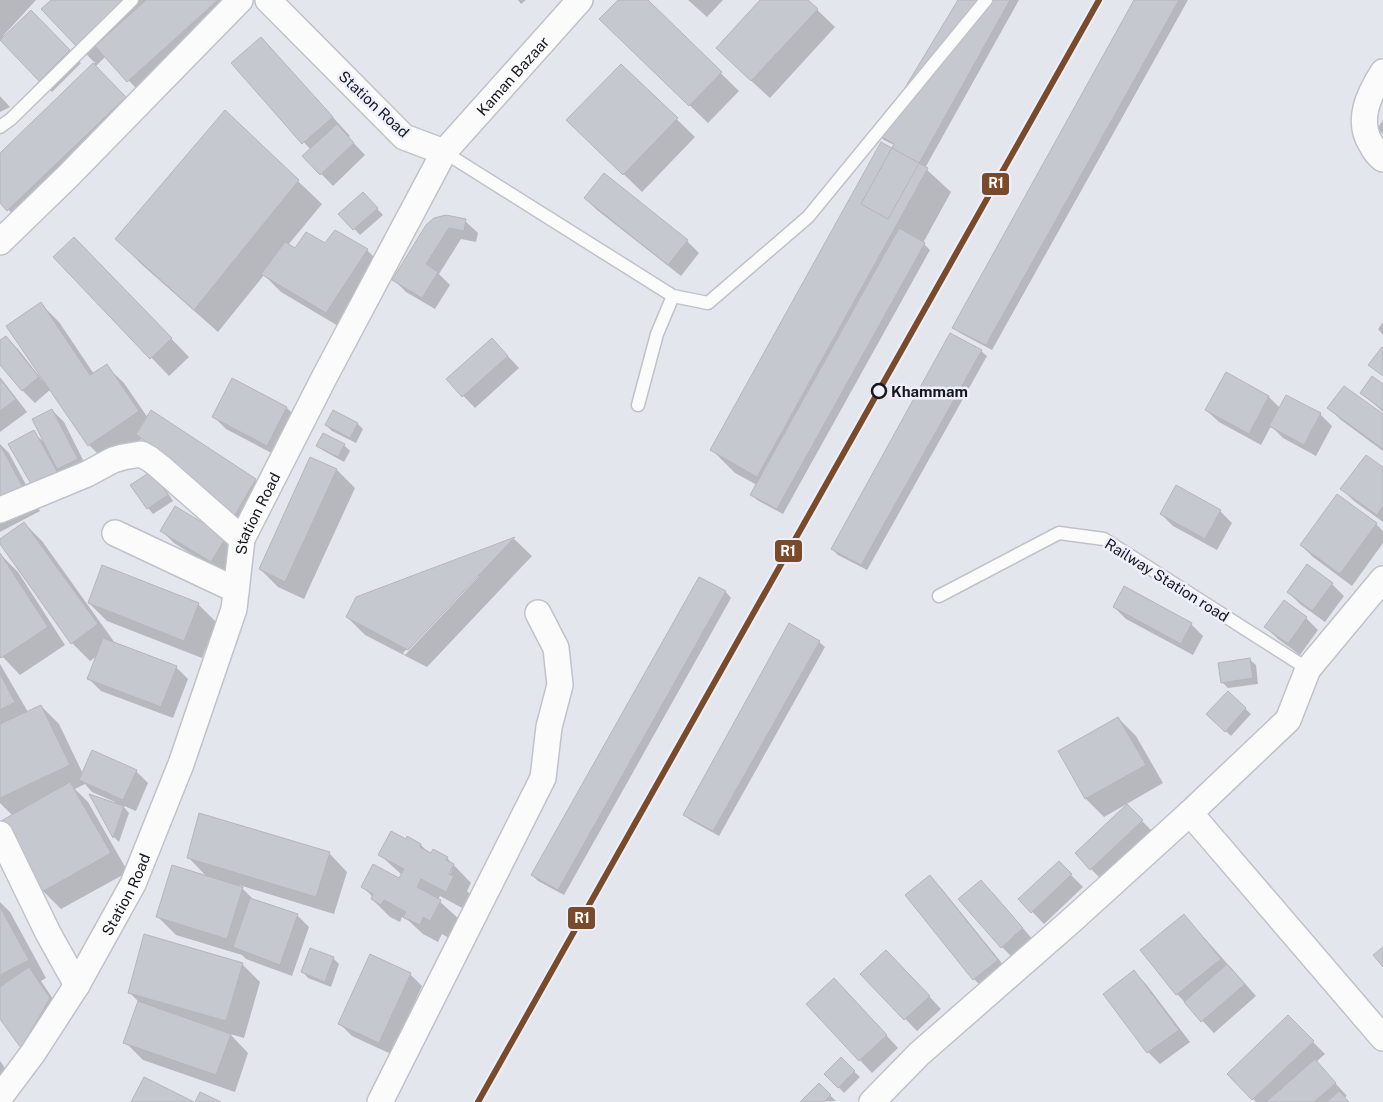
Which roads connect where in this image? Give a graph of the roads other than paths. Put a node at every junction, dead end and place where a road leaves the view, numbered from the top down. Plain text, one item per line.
1 (132, 0) edge
2 (240, 0) edge
3 (268, 0) edge
4 (580, 0) edge
5 (986, 0) edge
6 (1383, 72) edge
7 (0, 127) edge
8 (444, 152) junction
9 (1383, 159) edge
10 (0, 242) edge
11 (673, 296) junction
12 (638, 405) dead end
13 (0, 510) edge
14 (115, 533) dead end
15 (242, 539) junction
16 (1383, 579) edge
17 (236, 590) junction
18 (939, 596) dead end
19 (538, 613) dead end
20 (1308, 669) junction
21 (1190, 813) junction
22 (0, 834) edge
23 (77, 985) junction
24 (1383, 1038) edge
25 (0, 1097) edge
26 (380, 1102) edge
27 (872, 1102) edge

1 - 7 lane
2 - 10 street
3 - 8 street, Station Road
4 - 8 street, Kaman Bazaar
5 - 11 lane
6 - 9 street
8 - 11 lane
8 - 15 street, Station Road
11 - 12 lane
13 - 15 street
14 - 17 street
15 - 17 street, Station Road
16 - 20 street
17 - 23 street, Station Road
18 - 20 lane, Railway Station road
19 - 26 street
20 - 21 street
21 - 24 street
21 - 27 street
22 - 23 street
23 - 25 street, Station Road

